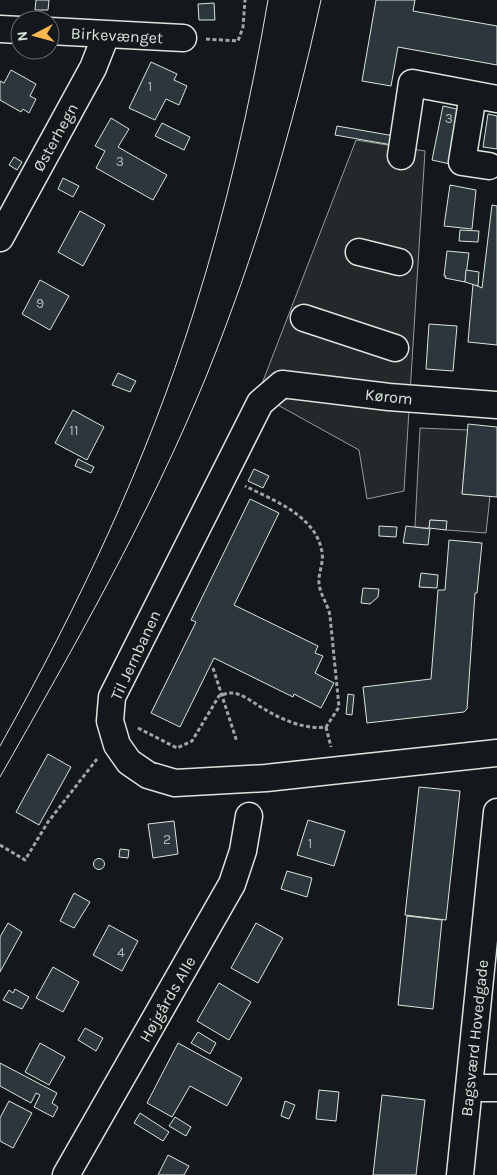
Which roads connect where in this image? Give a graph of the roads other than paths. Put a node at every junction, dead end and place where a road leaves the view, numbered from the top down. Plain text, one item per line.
1 (60, 32) edge
2 (106, 34) junction
3 (183, 38) road end
4 (485, 97) edge
5 (401, 156) dead end
6 (489, 166) dead end
7 (0, 238) edge
8 (359, 252) dead end
9 (399, 262) dead end
10 (304, 318) dead end
11 (395, 348) dead end
12 (282, 384) joint
13 (497, 405) edge
14 (497, 752) edge
15 (497, 812) edge
16 (249, 816) dead end
17 (470, 1088) junction
18 (497, 1088) edge
19 (66, 1175) edge
20 (460, 1175) edge

1 - 2 street, Birkevænget
2 - 3 street, Birkevænget
2 - 7 street, Østerhegn
4 - 5 street
4 - 6 street
8 - 9 street
10 - 11 street
12 - 13 street, Kørom
12 - 14 street, Til Jernbanen
15 - 17 street, Bagsværd Hovedgade
16 - 19 street, Højgårds Alle
17 - 18 street
17 - 20 street, Bagsværd Hovedgade

